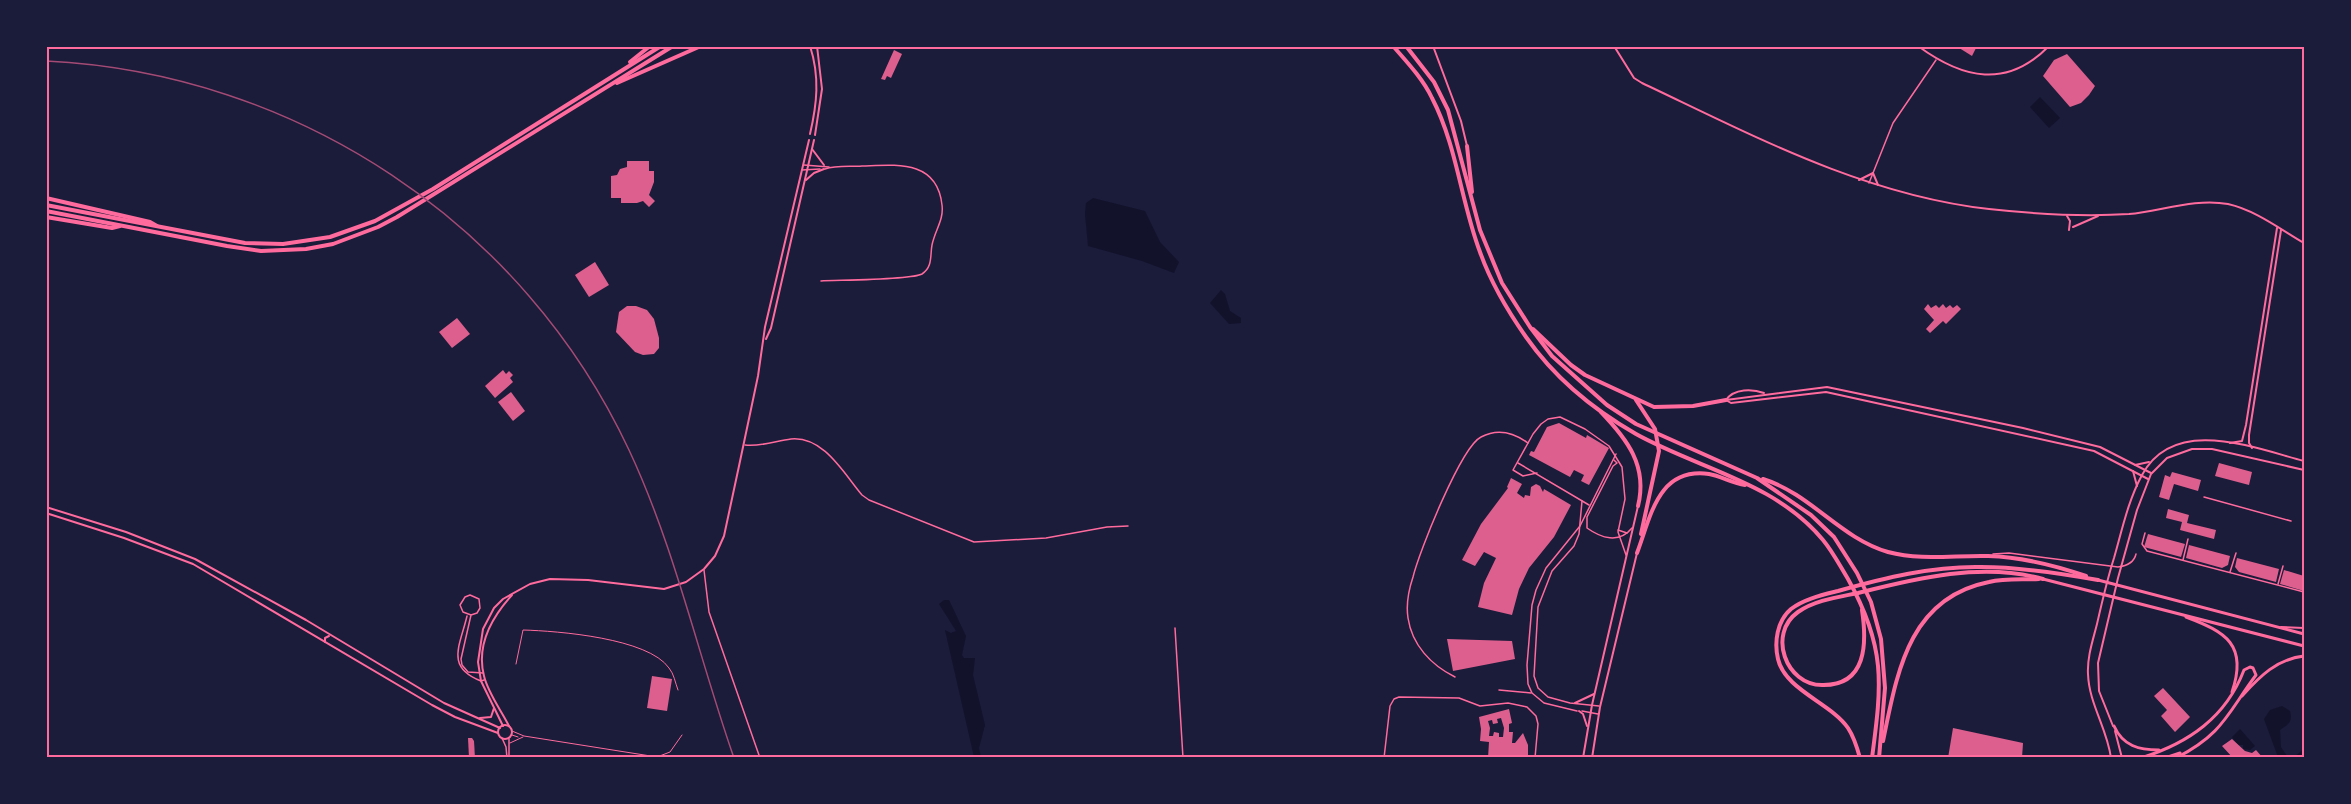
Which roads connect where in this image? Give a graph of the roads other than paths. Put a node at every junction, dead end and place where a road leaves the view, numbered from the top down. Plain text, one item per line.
1 (650, 46) edge
2 (661, 46) edge
3 (673, 46) edge
4 (701, 46) edge
5 (810, 46) edge
6 (817, 46) edge
7 (1393, 46) edge
8 (1406, 46) edge
9 (1433, 46) edge
10 (1614, 46) edge
11 (1918, 46) edge
12 (2049, 46) edge
13 (1936, 60) junction
14 (594, 86) junction
15 (608, 86) junction
16 (818, 90) junction
17 (822, 90) junction
18 (809, 140) dead end
19 (814, 140) dead end
20 (1467, 146) joint
21 (812, 149) junction
22 (803, 165) junction
23 (808, 165) junction
24 (824, 165) junction
25 (830, 167) junction
26 (824, 169) junction
27 (802, 170) junction
28 (807, 170) junction
29 (1873, 173) junction
30 (1859, 180) junction
31 (804, 183) junction
32 (1869, 183) junction
33 (1879, 186) junction
34 (435, 191) junction
35 (46, 198) edge
36 (1473, 202) junction
37 (46, 205) edge
38 (46, 211) edge
39 (2066, 214) junction
40 (2100, 215) junction
41 (46, 217) edge
42 (120, 226) junction
43 (2073, 226) dead end
44 (2277, 227) junction
45 (160, 228) junction
46 (2069, 230) dead end
47 (2281, 230) junction
48 (2304, 243) edge
49 (821, 281) dead end
50 (1530, 327) junction
51 (765, 341) junction
52 (1767, 394) junction
53 (1635, 400) junction
54 (1726, 400) junction
55 (1592, 404) junction
56 (1528, 443) junction
57 (2227, 443) junction
58 (744, 445) junction
59 (2253, 448) junction
60 (1616, 454) junction
61 (1613, 459) junction
62 (2151, 461) junction
63 (2304, 461) edge
64 (1517, 463) junction
65 (2135, 465) junction
66 (2132, 469) junction
67 (2145, 470) junction
68 (2304, 470) edge
69 (1537, 473) junction
70 (2151, 474) junction
71 (2142, 475) junction
72 (1758, 478) junction
73 (2148, 479) junction
74 (1752, 486) junction
75 (2137, 486) junction
76 (2204, 497) dead end
77 (1582, 501) junction
78 (1590, 506) junction
79 (1638, 506) joint
80 (46, 507) edge
81 (46, 513) edge
82 (2291, 521) dead end
83 (1128, 526) dead end
84 (1580, 526) junction
85 (1634, 526) junction
86 (1618, 529) junction
87 (1629, 532) junction
88 (2145, 533) dead end
89 (1618, 538) junction
90 (2188, 539) dead end
91 (1637, 552) junction
92 (2236, 553) dead end
93 (2136, 554) dead end
94 (1986, 556) junction
95 (1626, 557) junction
96 (2183, 561) junction
97 (2283, 566) dead end
98 (704, 569) junction
99 (2230, 573) junction
100 (2043, 579) junction
101 (2098, 580) junction
102 (2277, 585) junction
103 (2304, 592) edge
104 (514, 593) junction
105 (1861, 603) junction
106 (2171, 611) junction
107 (467, 615) junction
108 (471, 615) junction
109 (2278, 627) junction
110 (1175, 628) dead end
111 (2304, 628) edge
112 (2304, 634) edge
113 (329, 636) junction
114 (325, 642) junction
115 (2304, 646) edge
116 (2304, 656) edge
117 (516, 664) dead end
118 (483, 673) junction
119 (479, 674) junction
120 (1455, 677) dead end
121 (485, 679) junction
122 (481, 681) junction
123 (678, 690) dead end
124 (1499, 690) dead end
125 (1532, 693) junction
126 (1595, 693) junction
127 (2231, 694) junction
128 (2240, 699) junction
129 (1575, 703) junction
130 (1592, 705) junction
131 (1600, 707) junction
132 (495, 708) junction
133 (1579, 711) junction
134 (1591, 713) junction
135 (1599, 715) junction
136 (477, 718) junction
137 (2110, 719) junction
138 (2101, 723) junction
139 (509, 726) junction
140 (2114, 726) junction
141 (502, 727) junction
142 (1588, 729) junction
143 (498, 733) junction
144 (512, 733) junction
145 (682, 735) dead end
146 (525, 736) junction
147 (520, 737) junction
148 (502, 738) junction
149 (508, 739) junction
150 (509, 744) junction
151 (2162, 750) junction
152 (2188, 751) junction
153 (508, 758) edge
154 (760, 758) edge
155 (1183, 758) edge
156 (1384, 758) edge
157 (1535, 758) edge
158 (1583, 758) edge
159 (1592, 758) edge
160 (1860, 758) edge
161 (1872, 758) edge
162 (1880, 758) edge
163 (2111, 758) edge
164 (2122, 758) edge
165 (2141, 758) edge
166 (2165, 758) edge
167 (2176, 758) edge

1 - 14 highway
2 - 14 highway
3 - 15 highway
4 - 15 highway
5 - 16 street
6 - 17 street
7 - 55 highway
8 - 36 highway
9 - 20 street
10 - 30 street
11 - 13 street
12 - 13 street
13 - 29 street
14 - 34 highway
15 - 34 highway
16 - 17 street
16 - 17 street
18 - 22 street
19 - 21 street
20 - 36 highway
21 - 23 street
21 - 24 street
22 - 23 street
22 - 27 street
23 - 24 street
23 - 28 street
24 - 25 street
25 - 26 street
25 - 49 street
26 - 28 street
26 - 31 street
27 - 28 street
27 - 51 street
28 - 31 street
29 - 30 street
29 - 32 street
29 - 33 street
30 - 32 street
31 - 51 street
32 - 33 street
33 - 39 street
34 - 42 highway
34 - 45 highway
35 - 45 highway
36 - 50 highway
37 - 45 highway
38 - 42 highway
39 - 40 street
39 - 46 street
40 - 43 street
40 - 44 street
41 - 42 highway
44 - 47 street
44 - 57 street
47 - 48 street
47 - 59 street
50 - 53 highway
50 - 72 highway
51 - 58 street
52 - 54 street
52 - 54 street
52 - 65 street
53 - 54 highway
53 - 91 highway
54 - 66 street
55 - 74 highway
55 - 79 highway
56 - 60 street
56 - 64 street
56 - 120 street
57 - 59 street
57 - 62 street
58 - 83 street
58 - 98 street
59 - 63 street
60 - 61 street
60 - 86 street
61 - 78 street
61 - 89 street
62 - 65 street
62 - 67 street
64 - 69 street
64 - 69 street
65 - 67 street
66 - 71 street
66 - 75 street
67 - 70 street
67 - 71 street
68 - 70 street
69 - 77 street
70 - 73 street
71 - 73 street
71 - 75 street
72 - 94 highway
72 - 162 highway
73 - 137 street
74 - 91 highway
74 - 105 highway
75 - 138 street
76 - 82 street
77 - 78 street
77 - 84 street
78 - 84 street
79 - 85 street
80 - 113 street
81 - 114 street
84 - 125 street
84 - 129 street
85 - 87 street
85 - 95 street
86 - 87 street
86 - 89 street
87 - 89 street
88 - 96 street
89 - 95 street
90 - 96 street
91 - 131 street
92 - 99 street
93 - 94 street
94 - 101 highway
95 - 126 street
96 - 99 street
97 - 102 street
98 - 104 street
98 - 154 street
99 - 102 street
100 - 105 highway
100 - 106 main road
100 - 162 highway
101 - 109 main road
101 - 160 highway
102 - 103 street
104 - 118 street
104 - 119 street
105 - 161 highway
106 - 115 main road
106 - 127 main road
107 - 108 street
107 - 108 street
107 - 122 street
108 - 119 street
109 - 111 street
109 - 112 main road
110 - 155 street
113 - 114 street
113 - 136 street
114 - 143 street
116 - 128 main road
117 - 123 lane
118 - 119 street
118 - 121 street
119 - 122 street
121 - 122 street
121 - 139 street
122 - 132 street
124 - 125 street
125 - 133 street
126 - 129 street
126 - 130 street
127 - 128 main road
127 - 151 main road
128 - 152 main road
129 - 130 street
130 - 131 street
130 - 134 street
131 - 135 street
132 - 136 street
132 - 141 street
133 - 134 street
133 - 142 street
134 - 135 street
134 - 142 street
135 - 159 street
136 - 141 street
137 - 138 street
137 - 140 street
138 - 163 street
139 - 141 street
139 - 144 street
140 - 151 main road
140 - 164 street
141 - 143 street
142 - 158 street
143 - 148 street
144 - 146 lane
144 - 147 lane
144 - 149 street
145 - 146 lane
146 - 147 lane
147 - 150 lane
148 - 149 street
148 - 153 street
149 - 150 street
150 - 153 street
151 - 165 main road
152 - 166 main road
152 - 167 main road
156 - 157 street

